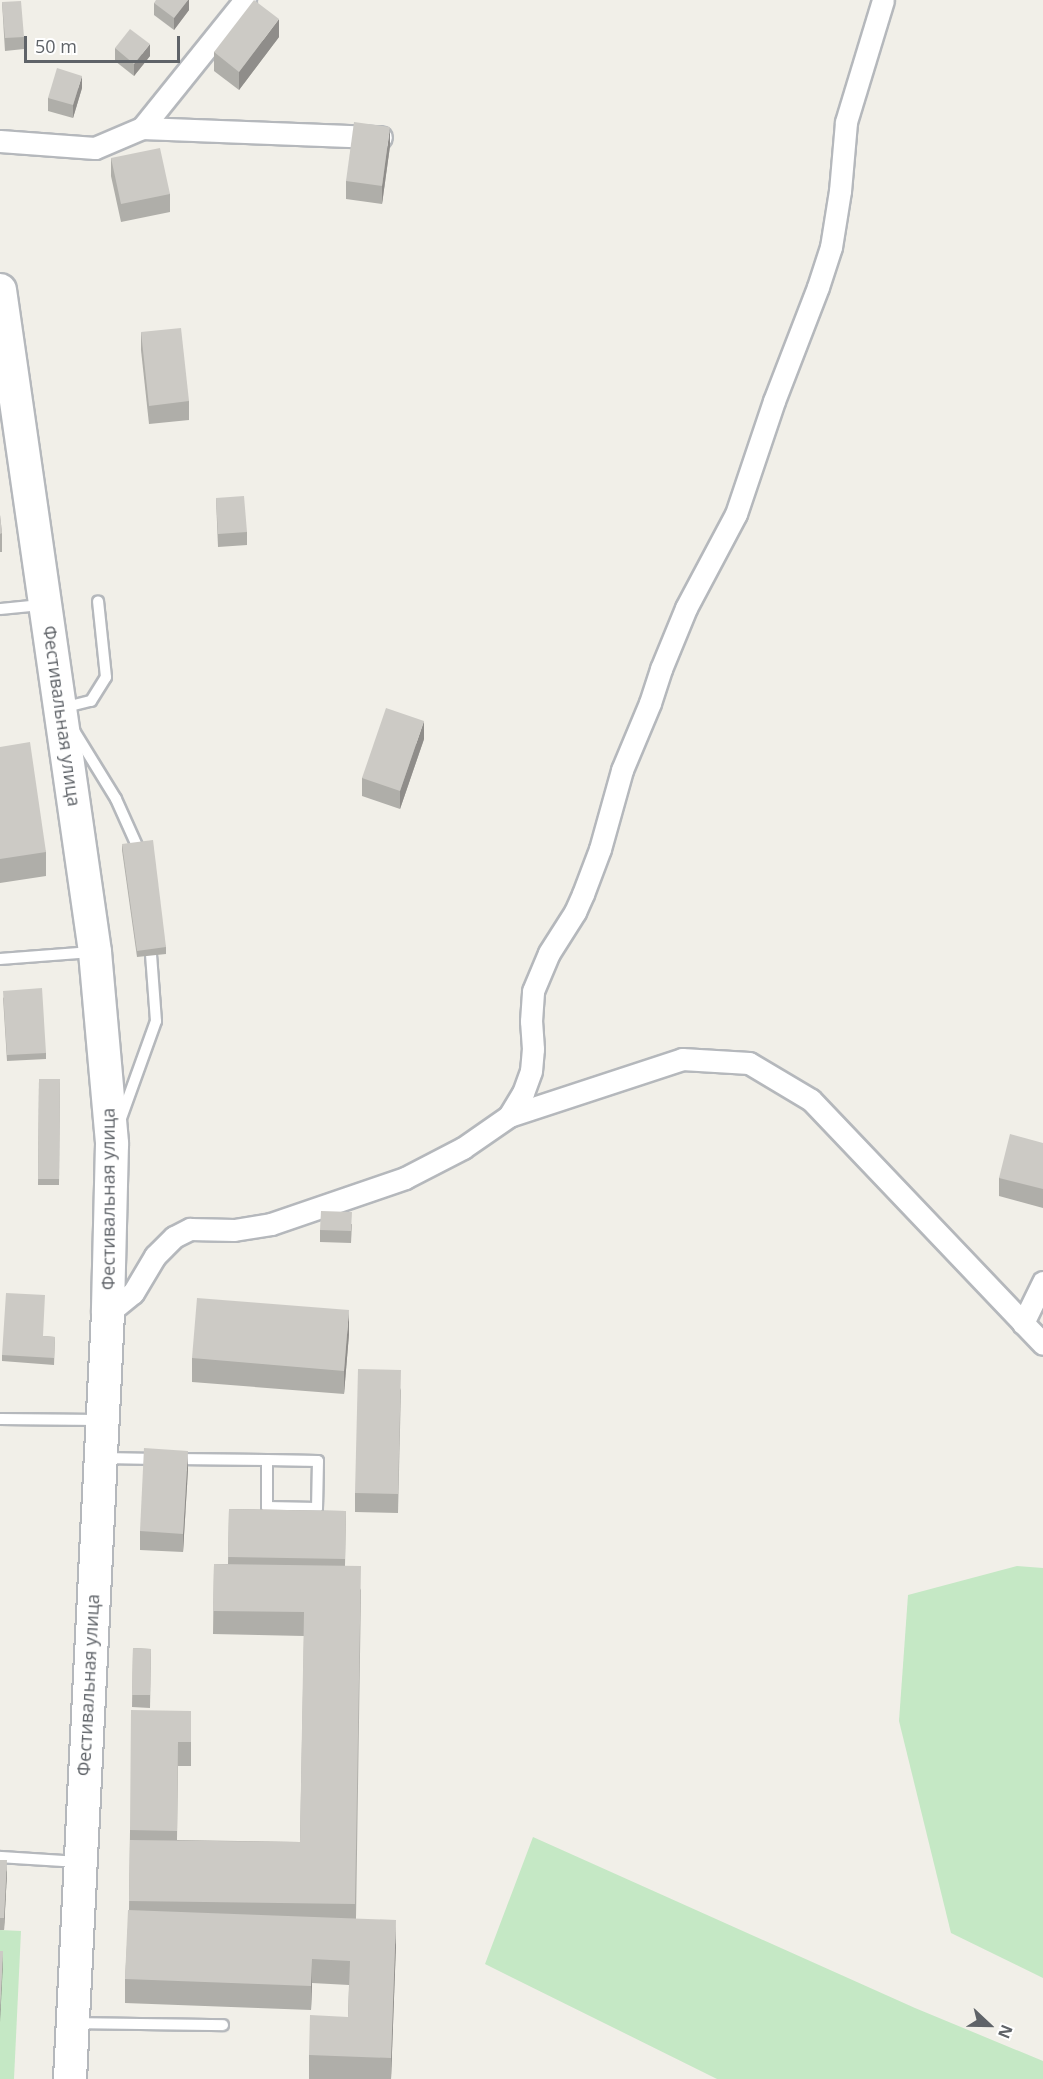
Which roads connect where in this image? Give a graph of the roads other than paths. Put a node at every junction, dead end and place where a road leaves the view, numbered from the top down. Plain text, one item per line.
1 (245, 0) edge
2 (884, 0) edge
3 (142, 128) junction
4 (382, 137) edge
5 (0, 141) edge
6 (0, 290) edge
7 (98, 601) dead end
8 (46, 604) junction
9 (0, 609) edge
10 (61, 709) junction
11 (138, 848) edge
12 (95, 951) junction
13 (151, 955) edge
14 (0, 959) edge
15 (509, 1116) junction
16 (112, 1144) junction
17 (1043, 1282) edge
18 (108, 1312) junction
19 (1023, 1323) junction
20 (1043, 1344) edge
21 (0, 1419) edge
22 (103, 1420) junction
23 (101, 1458) junction
24 (267, 1460) junction
25 (0, 1857) edge
26 (79, 1862) junction
27 (72, 2023) junction
28 (223, 2025) dead end
29 (69, 2079) edge

1 - 3 street
2 - 15 street
3 - 4 street
3 - 5 street
6 - 8 main road, Фестивальная улица
7 - 10 lane
8 - 9 lane
8 - 10 main road, Фестивальная улица
10 - 11 lane
10 - 12 main road, Фестивальная улица
12 - 14 lane
12 - 16 main road, Фестивальная улица
13 - 16 lane
15 - 18 street
15 - 19 street
16 - 18 main road, Фестивальная улица
17 - 19 street
18 - 22 main road, Фестивальная улица
19 - 20 street
21 - 22 lane
22 - 23 main road, Фестивальная улица
23 - 24 lane
23 - 26 main road, Фестивальная улица
24 - 24 lane
25 - 26 lane
26 - 27 main road, Фестивальная улица
27 - 28 lane
27 - 29 main road, Фестивальная улица

